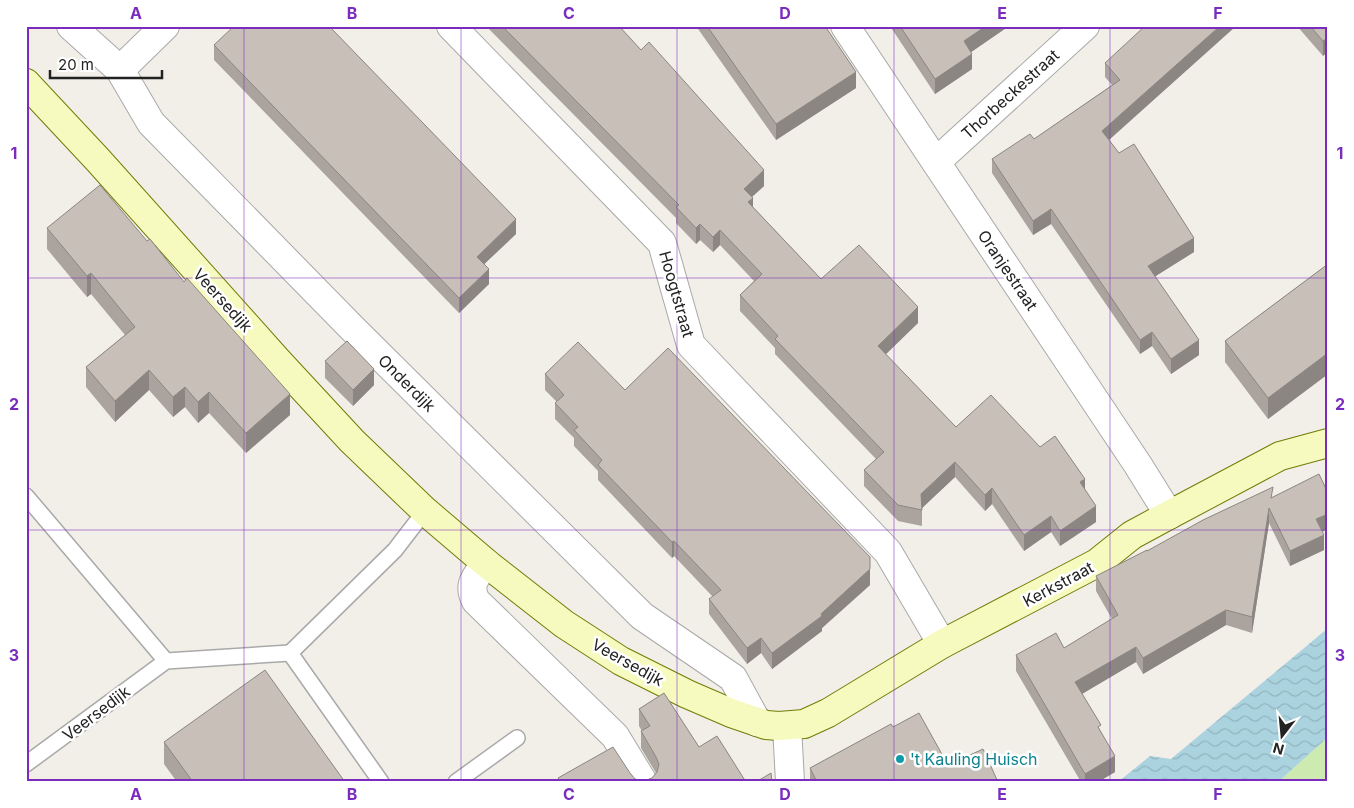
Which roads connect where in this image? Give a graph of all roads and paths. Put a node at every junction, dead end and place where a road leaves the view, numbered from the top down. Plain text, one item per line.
1 (71, 26) edge
2 (166, 26) edge
3 (451, 26) edge
4 (845, 26) edge
5 (1085, 26) edge
6 (120, 70) junction
7 (26, 84) edge
8 (936, 162) junction
9 (1328, 443) edge
10 (26, 496) edge
11 (425, 511) junction
12 (1169, 515) junction
13 (486, 563) junction
14 (942, 644) junction
15 (290, 653) junction
16 (166, 661) junction
17 (757, 722) junction
18 (787, 726) junction
19 (518, 738) dead end
20 (26, 764) edge
21 (381, 782) edge
22 (456, 782) edge
23 (643, 782) edge
24 (790, 782) edge

1 - 6 street, Onderdijk
2 - 6 street
3 - 14 street, Hoogtstraat
4 - 8 street, Oranjestraat
5 - 8 street, Thorbeckestraat
6 - 17 street, Onderdijk
7 - 11 main road, Veersedijk
8 - 12 street, Oranjestraat
9 - 12 main road, Kerkstraat
10 - 16 lane
11 - 13 main road, Veersedijk
11 - 15 lane
12 - 14 main road, Kerkstraat
13 - 17 main road, Veersedijk
13 - 23 street
14 - 18 main road, Kerkstraat
15 - 16 lane
15 - 21 lane
16 - 20 lane, Veersedijk
17 - 18 main road, Veersedijk
18 - 24 street
19 - 22 lane

